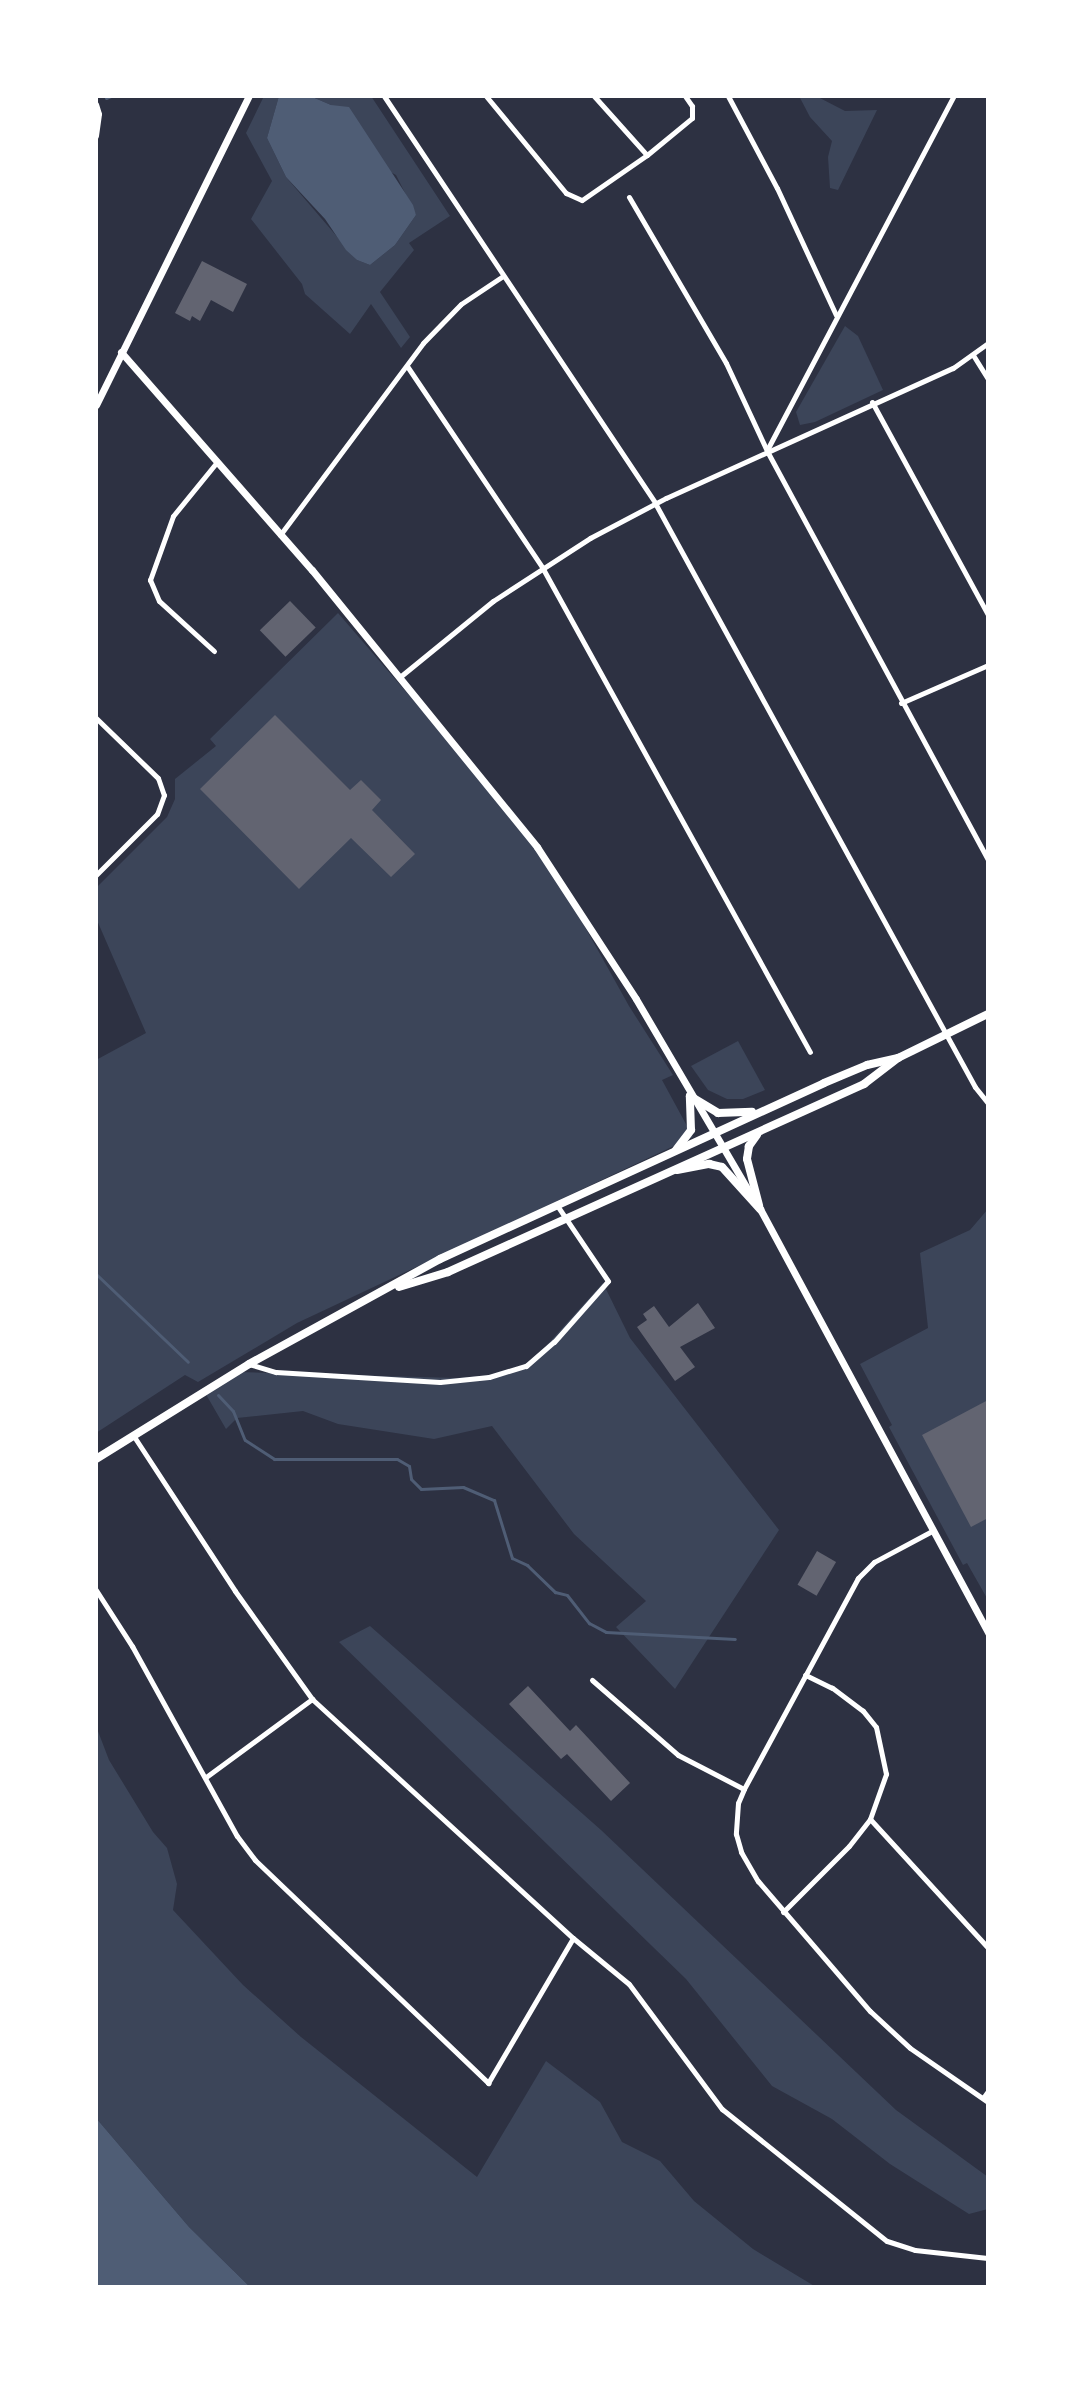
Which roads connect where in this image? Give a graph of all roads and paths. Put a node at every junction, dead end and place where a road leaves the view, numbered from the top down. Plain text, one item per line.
1 (249, 96) edge
2 (384, 96) edge
3 (486, 96) edge
4 (594, 96) edge
5 (685, 96) edge
6 (728, 96) edge
7 (954, 96) edge
8 (96, 104) edge
9 (96, 136) edge
10 (647, 155) junction
11 (629, 197) dead end
12 (503, 276) junction
13 (836, 316) junction
14 (988, 343) edge
15 (121, 352) junction
16 (973, 355) junction
17 (407, 366) junction
18 (988, 379) edge
19 (872, 402) junction
20 (96, 405) edge
21 (767, 451) junction
22 (216, 463) junction
23 (655, 503) junction
24 (280, 535) junction
25 (542, 567) junction
26 (988, 615) edge
27 (214, 651) dead end
28 (988, 665) edge
29 (401, 676) junction
30 (901, 703) junction
31 (96, 718) edge
32 (988, 860) edge
33 (96, 875) edge
34 (988, 1014) edge
35 (948, 1034) junction
36 (810, 1052) dead end
37 (898, 1058) junction
38 (690, 1096) junction
39 (988, 1103) edge
40 (761, 1111) junction
41 (759, 1132) junction
42 (713, 1134) junction
43 (721, 1147) junction
44 (672, 1154) junction
45 (665, 1172) junction
46 (558, 1207) junction
47 (760, 1209) junction
48 (566, 1220) junction
49 (383, 1292) junction
50 (249, 1364) junction
51 (133, 1434) junction
52 (96, 1459) edge
53 (932, 1531) junction
54 (96, 1590) edge
55 (988, 1633) edge
56 (805, 1675) junction
57 (592, 1680) dead end
58 (312, 1699) junction
59 (205, 1777) junction
60 (744, 1789) junction
61 (870, 1819) junction
62 (783, 1912) junction
63 (573, 1938) junction
64 (988, 1948) edge
65 (988, 2091) edge
66 (985, 2100) edge
67 (988, 2258) edge

1 - 15 street
2 - 12 street
3 - 10 street
4 - 10 street
5 - 10 street
6 - 13 street
7 - 13 street
8 - 9 street
11 - 21 street
12 - 17 street
12 - 23 street
13 - 21 street
14 - 16 street
15 - 20 street
15 - 22 street
16 - 18 street
16 - 19 street
17 - 24 street
17 - 25 street
19 - 21 street
19 - 26 street
21 - 23 street
21 - 30 street
22 - 24 street
22 - 27 street
23 - 25 street
23 - 35 street
24 - 29 street
25 - 29 street
25 - 36 street
28 - 30 street
29 - 38 street
30 - 32 street
31 - 33 street
34 - 35 main road
35 - 37 main road
35 - 39 street
37 - 40 main road
37 - 41 main road
38 - 40 main road
38 - 42 street
38 - 44 main road
40 - 42 main road
41 - 43 main road
41 - 47 main road
42 - 43 street
42 - 44 main road
43 - 45 main road
43 - 47 street
44 - 46 main road
45 - 47 main road
45 - 48 main road
46 - 48 street
46 - 49 main road
47 - 53 street
48 - 49 main road
48 - 50 street
49 - 50 main road
50 - 51 main road
51 - 52 main road
51 - 58 street
53 - 55 street
53 - 56 street
54 - 59 street
56 - 60 street
56 - 61 street
57 - 60 street
58 - 59 street
58 - 63 street
59 - 63 street
60 - 62 street
61 - 62 street
61 - 64 street
62 - 66 street
63 - 67 street
65 - 66 street

